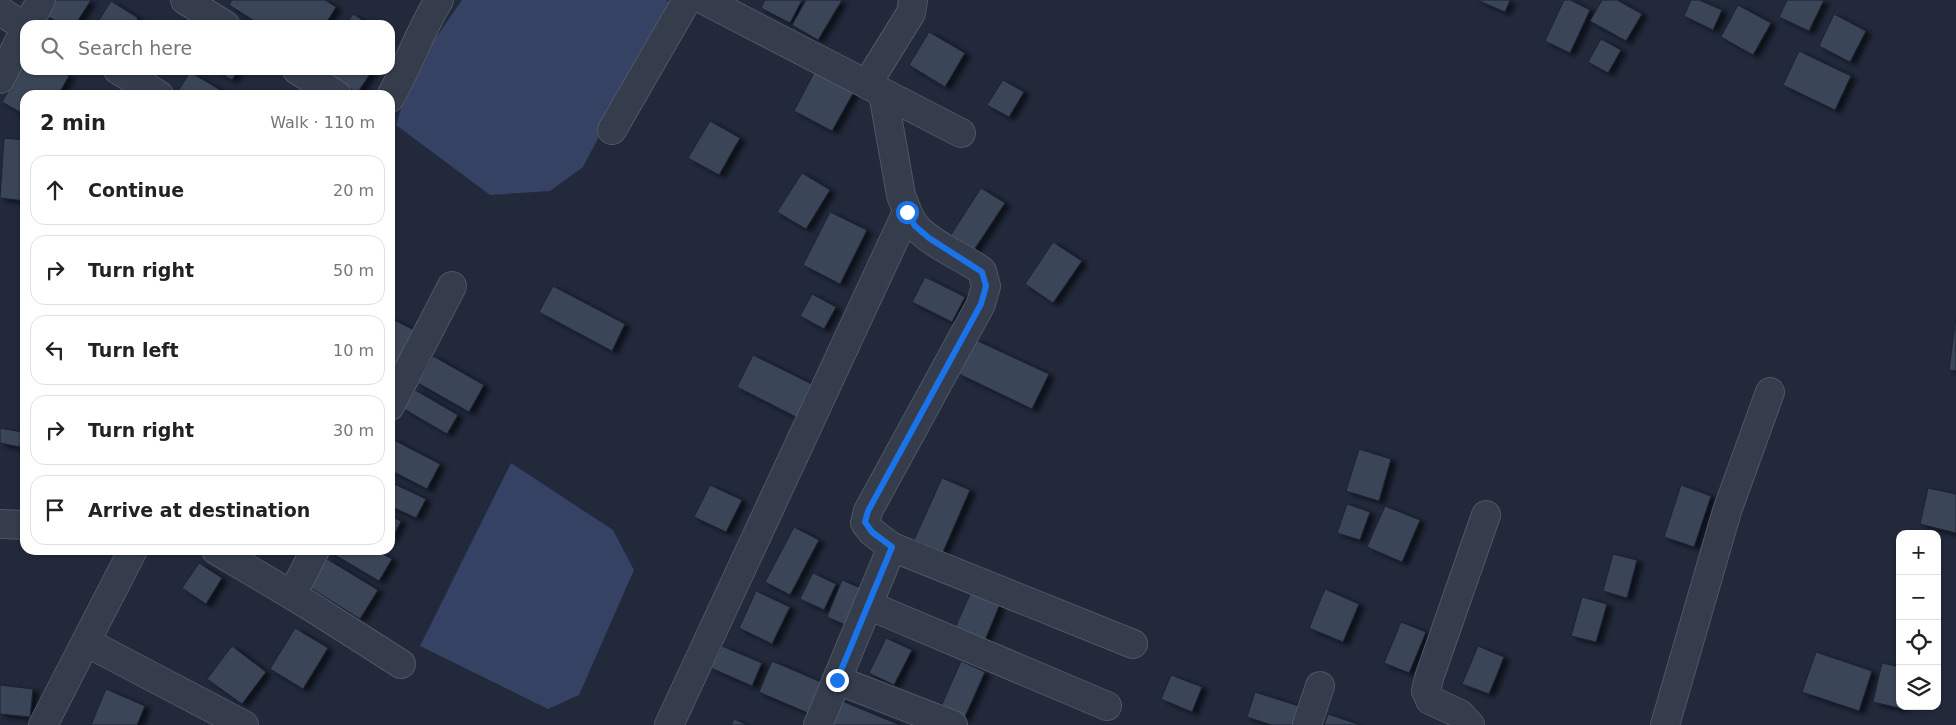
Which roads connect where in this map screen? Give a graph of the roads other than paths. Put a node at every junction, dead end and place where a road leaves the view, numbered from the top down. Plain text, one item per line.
1 (185, 0) edge
2 (438, 0) edge
3 (687, 0) edge
4 (704, 0) edge
5 (913, 0) edge
6 (0, 10) edge
7 (30, 20) edge
8 (217, 20) edge
9 (20, 44) edge
10 (126, 75) edge
11 (305, 75) edge
12 (0, 79) edge
13 (875, 89) junction
14 (151, 90) edge
15 (329, 90) edge
16 (395, 90) edge
17 (612, 130) dead end
18 (961, 133) dead end
19 (907, 212) junction
20 (452, 286) dead end
21 (1770, 392) dead end
22 (395, 396) edge
23 (1486, 515) dead end
24 (0, 524) edge
25 (20, 525) edge
26 (892, 547) junction
27 (130, 555) edge
28 (224, 555) edge
29 (312, 555) edge
30 (292, 595) junction
31 (868, 605) junction
32 (86, 642) junction
33 (1133, 644) dead end
34 (401, 664) dead end
35 (837, 680) junction
36 (1320, 686) dead end
37 (1107, 706) dead end
38 (42, 725) edge
39 (244, 725) edge
40 (668, 725) edge
41 (818, 725) edge
42 (953, 725) edge
43 (1307, 725) edge
44 (1470, 725) edge
45 (1665, 725) edge

1 - 8 street
2 - 16 street
3 - 17 street
4 - 13 street
5 - 13 street
6 - 7 street
9 - 12 street
10 - 14 street
11 - 15 street
13 - 18 street
13 - 19 street
19 - 26 street
19 - 40 street
20 - 22 street
21 - 45 street
23 - 44 street
24 - 25 street
26 - 31 street
26 - 33 street
27 - 32 street
28 - 30 street
29 - 30 street
30 - 34 street
31 - 35 street
31 - 37 street
32 - 38 street
32 - 39 street
35 - 41 street
35 - 42 street
36 - 43 street

